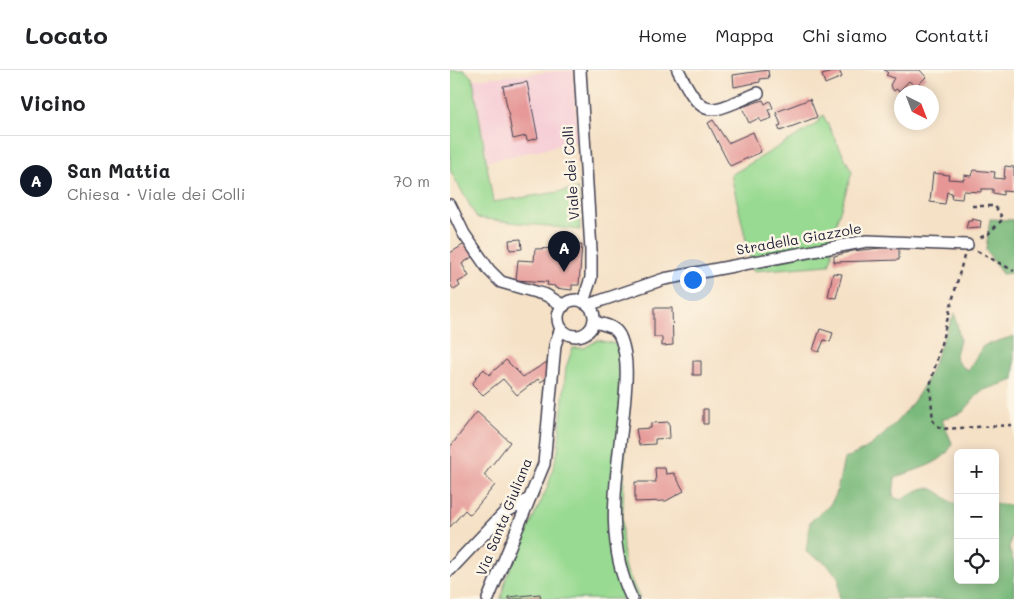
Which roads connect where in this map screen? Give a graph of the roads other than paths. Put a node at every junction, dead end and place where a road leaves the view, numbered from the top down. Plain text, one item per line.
1 (580, 70) edge
2 (678, 70) edge
3 (758, 93) dead end
4 (450, 205) edge
5 (967, 245) road end
6 (586, 304) junction
7 (564, 306) junction
8 (594, 322) junction
9 (561, 328) junction
10 (529, 499) junction
11 (450, 570) edge
12 (488, 599) edge
13 (632, 599) edge

1 - 6 street, Viale dei Colli
2 - 3 street
4 - 7 street
5 - 6 street, Stradella Giazzole
6 - 7 street
6 - 8 street
7 - 9 street
8 - 9 street
8 - 13 street
9 - 10 street, Via Santa Giuliana
10 - 11 street
10 - 12 street, Via Santa Giuliana

